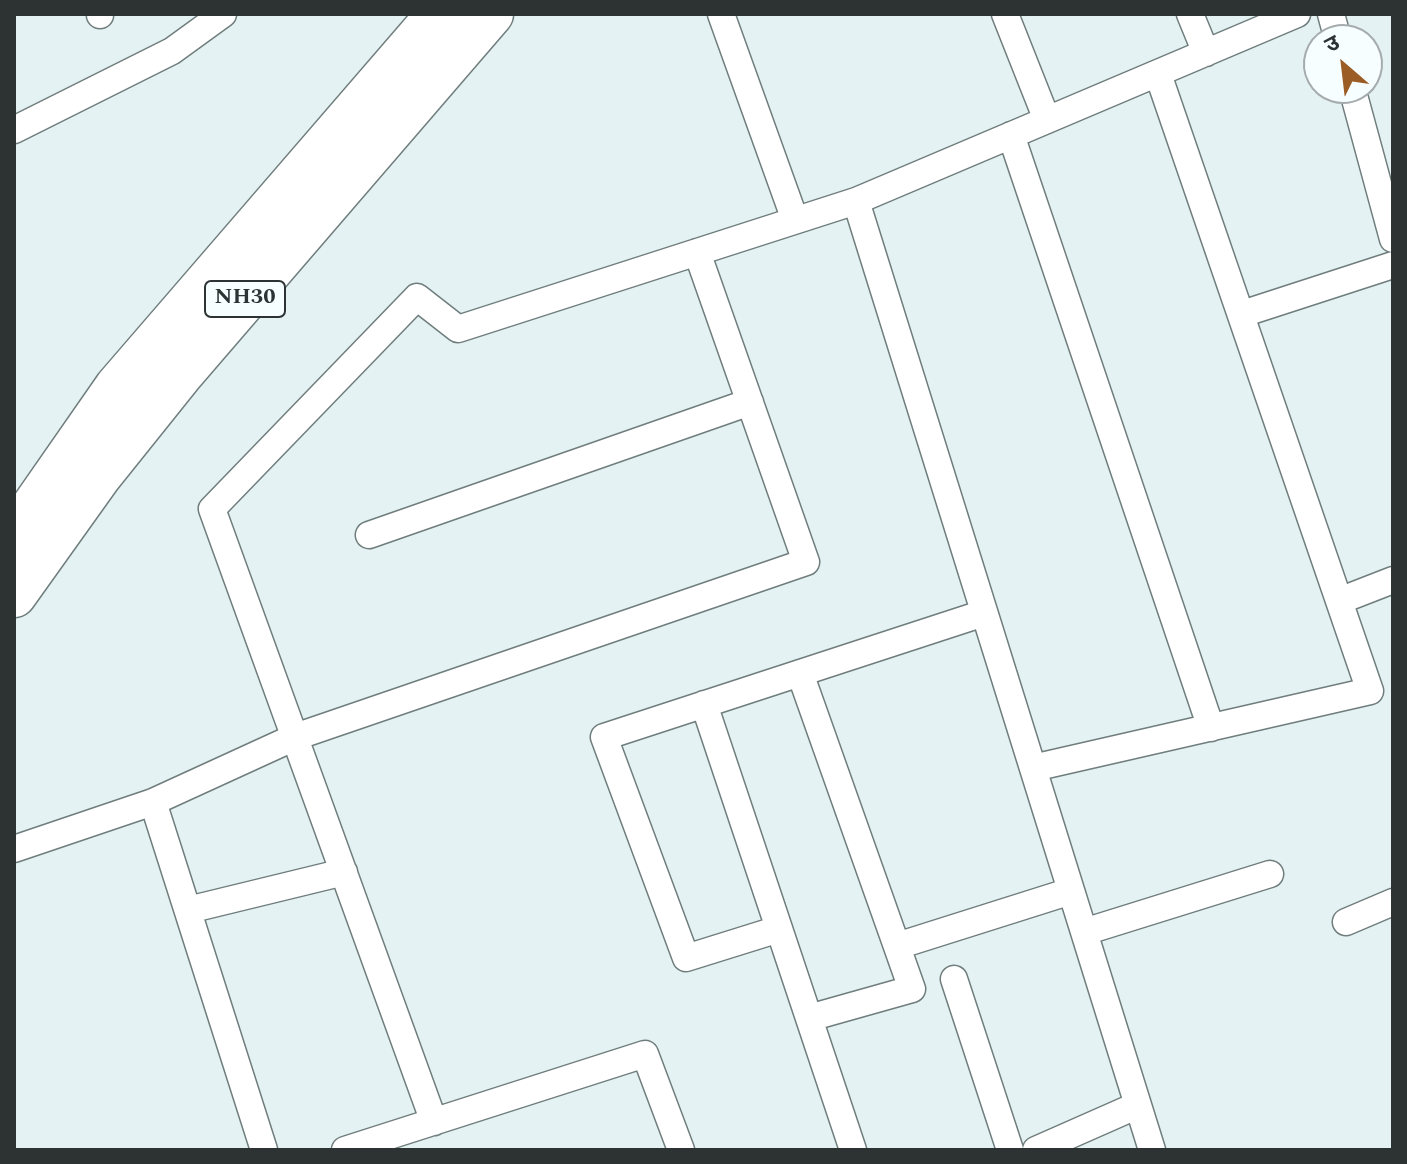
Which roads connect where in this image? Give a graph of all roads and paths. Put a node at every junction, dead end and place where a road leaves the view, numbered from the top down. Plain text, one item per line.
1 (223, 14) edge
2 (439, 14) edge
3 (491, 14) edge
4 (721, 14) edge
5 (1005, 14) edge
6 (1190, 14) edge
7 (1285, 17) edge
8 (1206, 53) junction
9 (1158, 74) junction
10 (1356, 104) edge
11 (1047, 120) junction
12 (14, 130) edge
13 (1011, 135) junction
14 (856, 201) junction
15 (795, 220) junction
16 (1393, 239) edge
17 (697, 252) junction
18 (1393, 265) edge
19 (1242, 314) junction
20 (750, 402) junction
21 (14, 535) edge
22 (369, 535) dead end
23 (1393, 580) edge
24 (14, 595) edge
25 (1339, 601) junction
26 (984, 613) junction
27 (800, 673) junction
28 (704, 704) junction
29 (1211, 728) junction
30 (295, 737) junction
31 (1033, 768) junction
32 (153, 802) junction
33 (14, 849) edge
34 (344, 872) junction
35 (1270, 874) dead end
36 (1071, 891) junction
37 (1393, 902) edge
38 (188, 910) junction
39 (1346, 922) dead end
40 (779, 929) junction
41 (1084, 932) junction
42 (897, 946) junction
43 (954, 979) dead end
44 (809, 1018) junction
45 (1138, 1105) junction
46 (434, 1122) junction
47 (264, 1150) edge
48 (345, 1150) edge
49 (681, 1150) edge
50 (853, 1150) edge
51 (1010, 1150) edge
52 (1036, 1150) edge
53 (1152, 1150) edge

1 - 12 street
2 - 21 highway, NH30
3 - 24 highway, NH30
4 - 15 street
5 - 11 street
6 - 8 street
7 - 8 street
8 - 9 street
9 - 11 street
9 - 19 street
10 - 16 street
11 - 13 street
13 - 14 street
13 - 29 street
14 - 15 street
14 - 26 street
15 - 17 street
17 - 20 street
17 - 30 street
18 - 19 street
19 - 25 street
20 - 22 street
20 - 30 street
23 - 25 street
25 - 29 street
26 - 27 street
26 - 31 street
27 - 28 street
27 - 42 street
28 - 40 street
28 - 40 street
29 - 31 street
30 - 32 street
30 - 34 street
31 - 36 street
32 - 33 street
32 - 38 street
34 - 38 street
34 - 46 street
35 - 41 street
36 - 41 street
36 - 42 street
37 - 39 street
38 - 47 street
40 - 44 street
41 - 45 street
42 - 44 street
43 - 51 street
44 - 50 street
45 - 52 street
45 - 53 street
46 - 48 street
46 - 49 street

